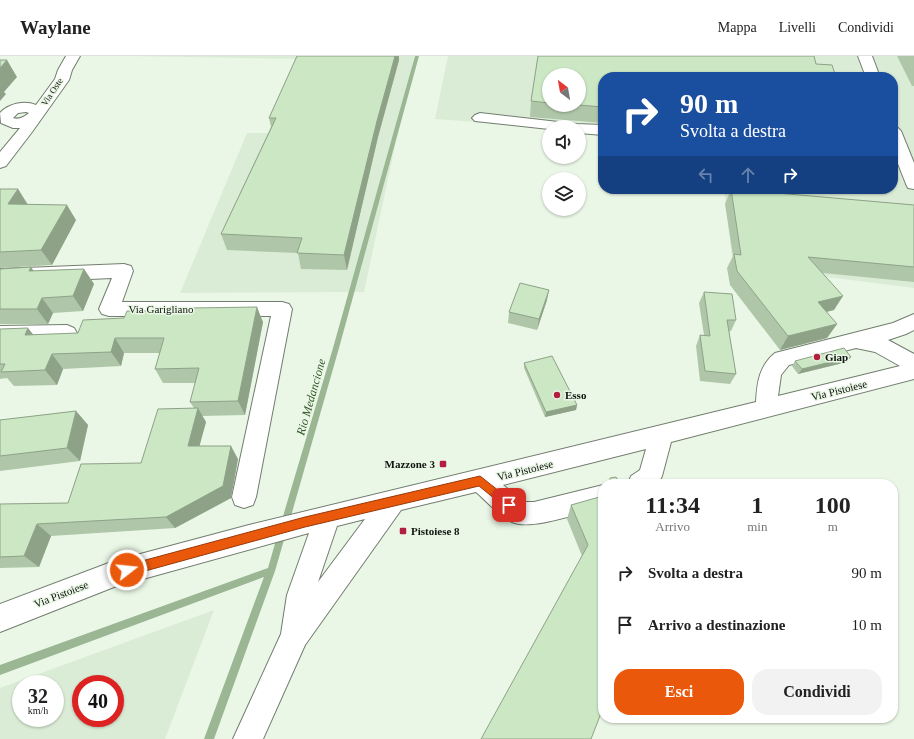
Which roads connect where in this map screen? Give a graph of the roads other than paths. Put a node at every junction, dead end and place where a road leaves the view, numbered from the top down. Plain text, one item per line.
1 (73, 56) edge
2 (865, 56) edge
3 (65, 70) junction
4 (871, 72) edge
5 (19, 108) junction
6 (36, 115) junction
7 (3, 117) edge
8 (480, 118) dead end
9 (542, 124) edge
10 (586, 129) edge
11 (598, 130) edge
12 (898, 159) edge
13 (0, 163) edge
14 (914, 184) edge
15 (0, 276) edge
16 (914, 321) edge
17 (67, 333) edge
18 (0, 334) edge
19 (854, 341) junction
20 (914, 364) edge
21 (914, 371) edge
22 (767, 409) junction
23 (662, 436) junction
24 (646, 479) edge
25 (480, 481) junction
26 (244, 497) dead end
27 (598, 497) edge
28 (394, 501) junction
29 (316, 520) junction
30 (0, 618) edge
31 (295, 635) junction
32 (248, 739) edge

1 - 3 street, Via Oste
2 - 4 street
3 - 5 street, Via Oste
3 - 6 street, Via Oste
5 - 6 street
5 - 7 street, Via Oste
6 - 7 street
6 - 13 street, Via Oste
8 - 9 street
10 - 11 street
12 - 14 street
15 - 26 street, Via Garigliano
16 - 19 street
17 - 18 street
19 - 20 street
19 - 22 street
21 - 22 street, Via Pistoiese
22 - 23 street, Via Pistoiese
23 - 24 street
23 - 25 street, Via Pistoiese
25 - 27 street
25 - 28 street, Via Pistoiese
28 - 29 street, Via Pistoiese
28 - 31 street
29 - 30 street, Via Pistoiese
29 - 31 street
31 - 32 street

